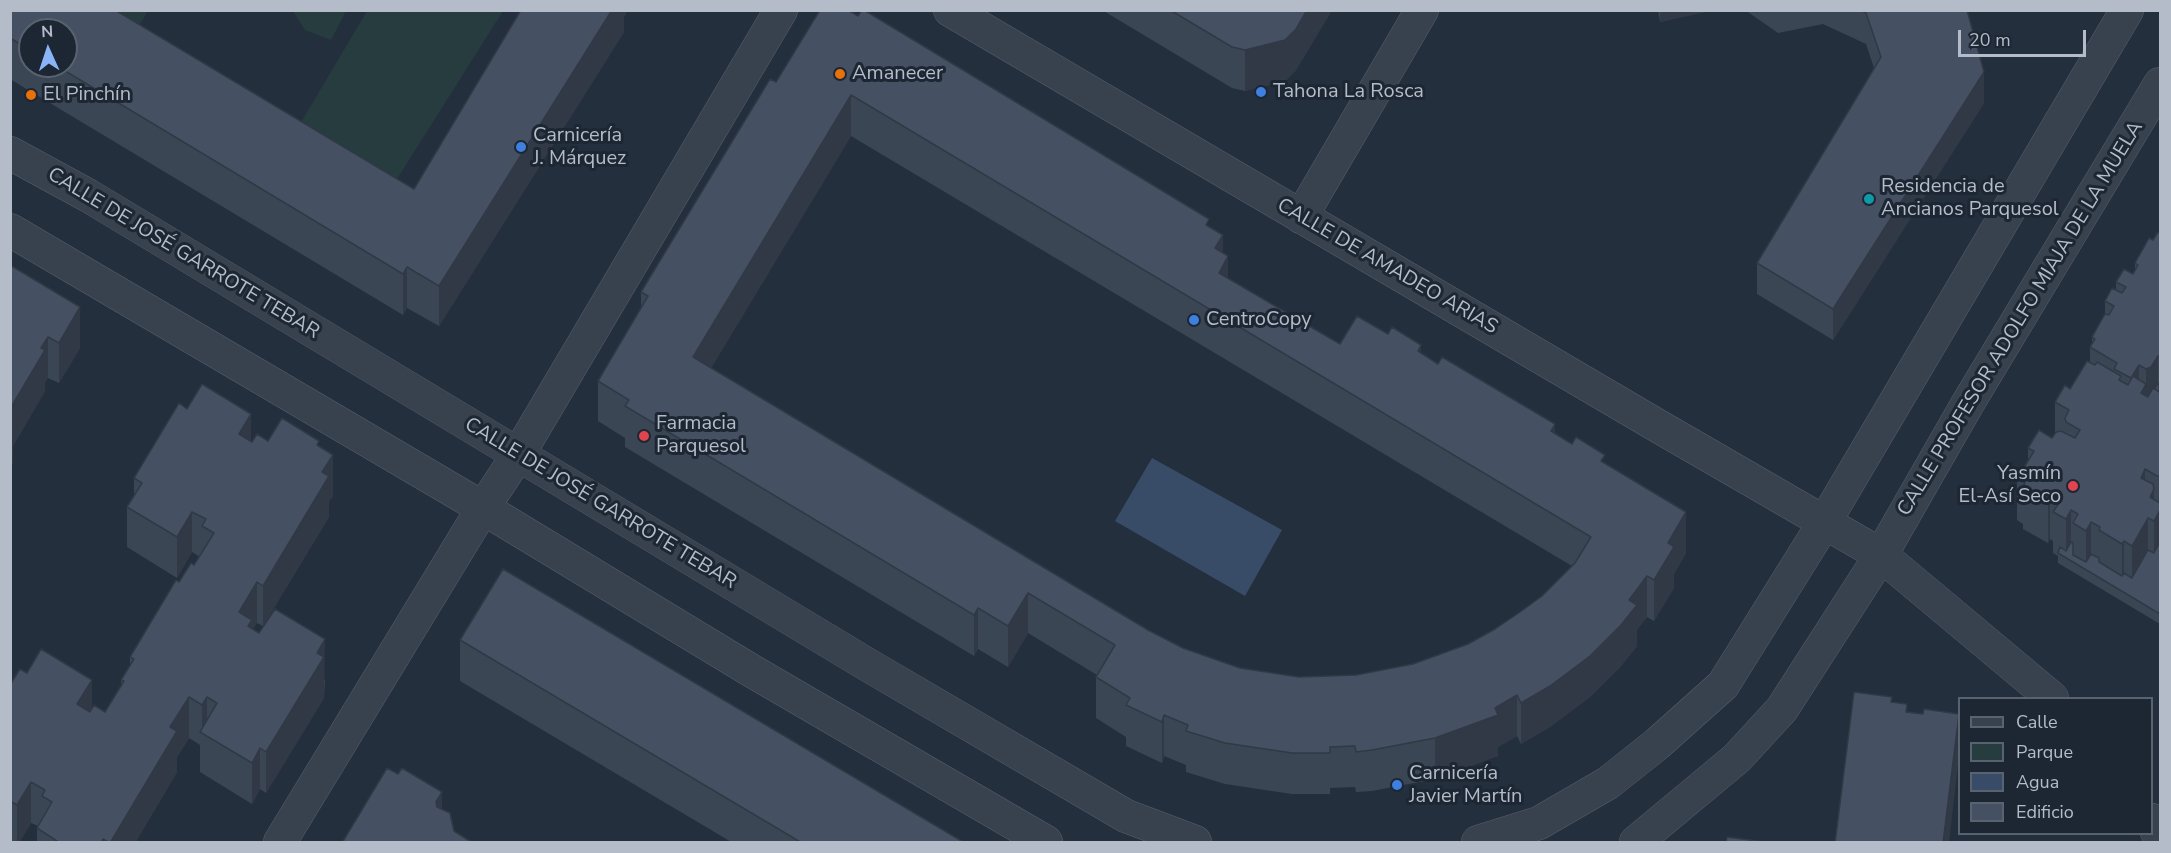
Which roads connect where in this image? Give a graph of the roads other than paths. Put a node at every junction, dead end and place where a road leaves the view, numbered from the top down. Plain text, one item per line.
1 (781, 10) edge
2 (950, 10) edge
3 (1422, 10) edge
4 (2127, 10) edge
5 (2160, 84) edge
6 (10, 153) edge
7 (1301, 217) junction
8 (10, 230) edge
9 (518, 455) junction
10 (483, 508) junction
11 (1824, 523) junction
12 (1881, 555) junction
13 (2050, 697) edge
14 (2153, 824) edge
15 (2160, 839) edge
16 (280, 843) edge
17 (1046, 843) edge
18 (1195, 843) edge
19 (1478, 843) edge
20 (1636, 843) edge

1 - 9 street
2 - 7 street, CALLE DE AMADEO ARIAS
3 - 7 street
4 - 11 street
5 - 12 street, CALLE PROFESOR ADOLFO MIAJA DE LA MUELA
6 - 9 street, CALLE DE JOSÉ GARROTE TEBAR
7 - 11 street, CALLE DE AMADEO ARIAS
8 - 10 street
9 - 10 street
9 - 18 street, CALLE DE JOSÉ GARROTE TEBAR
10 - 16 street
10 - 17 street
11 - 12 street, CALLE DE AMADEO ARIAS
11 - 19 street
12 - 13 street, CALLE DE AMADEO ARIAS
12 - 20 street
14 - 15 street

